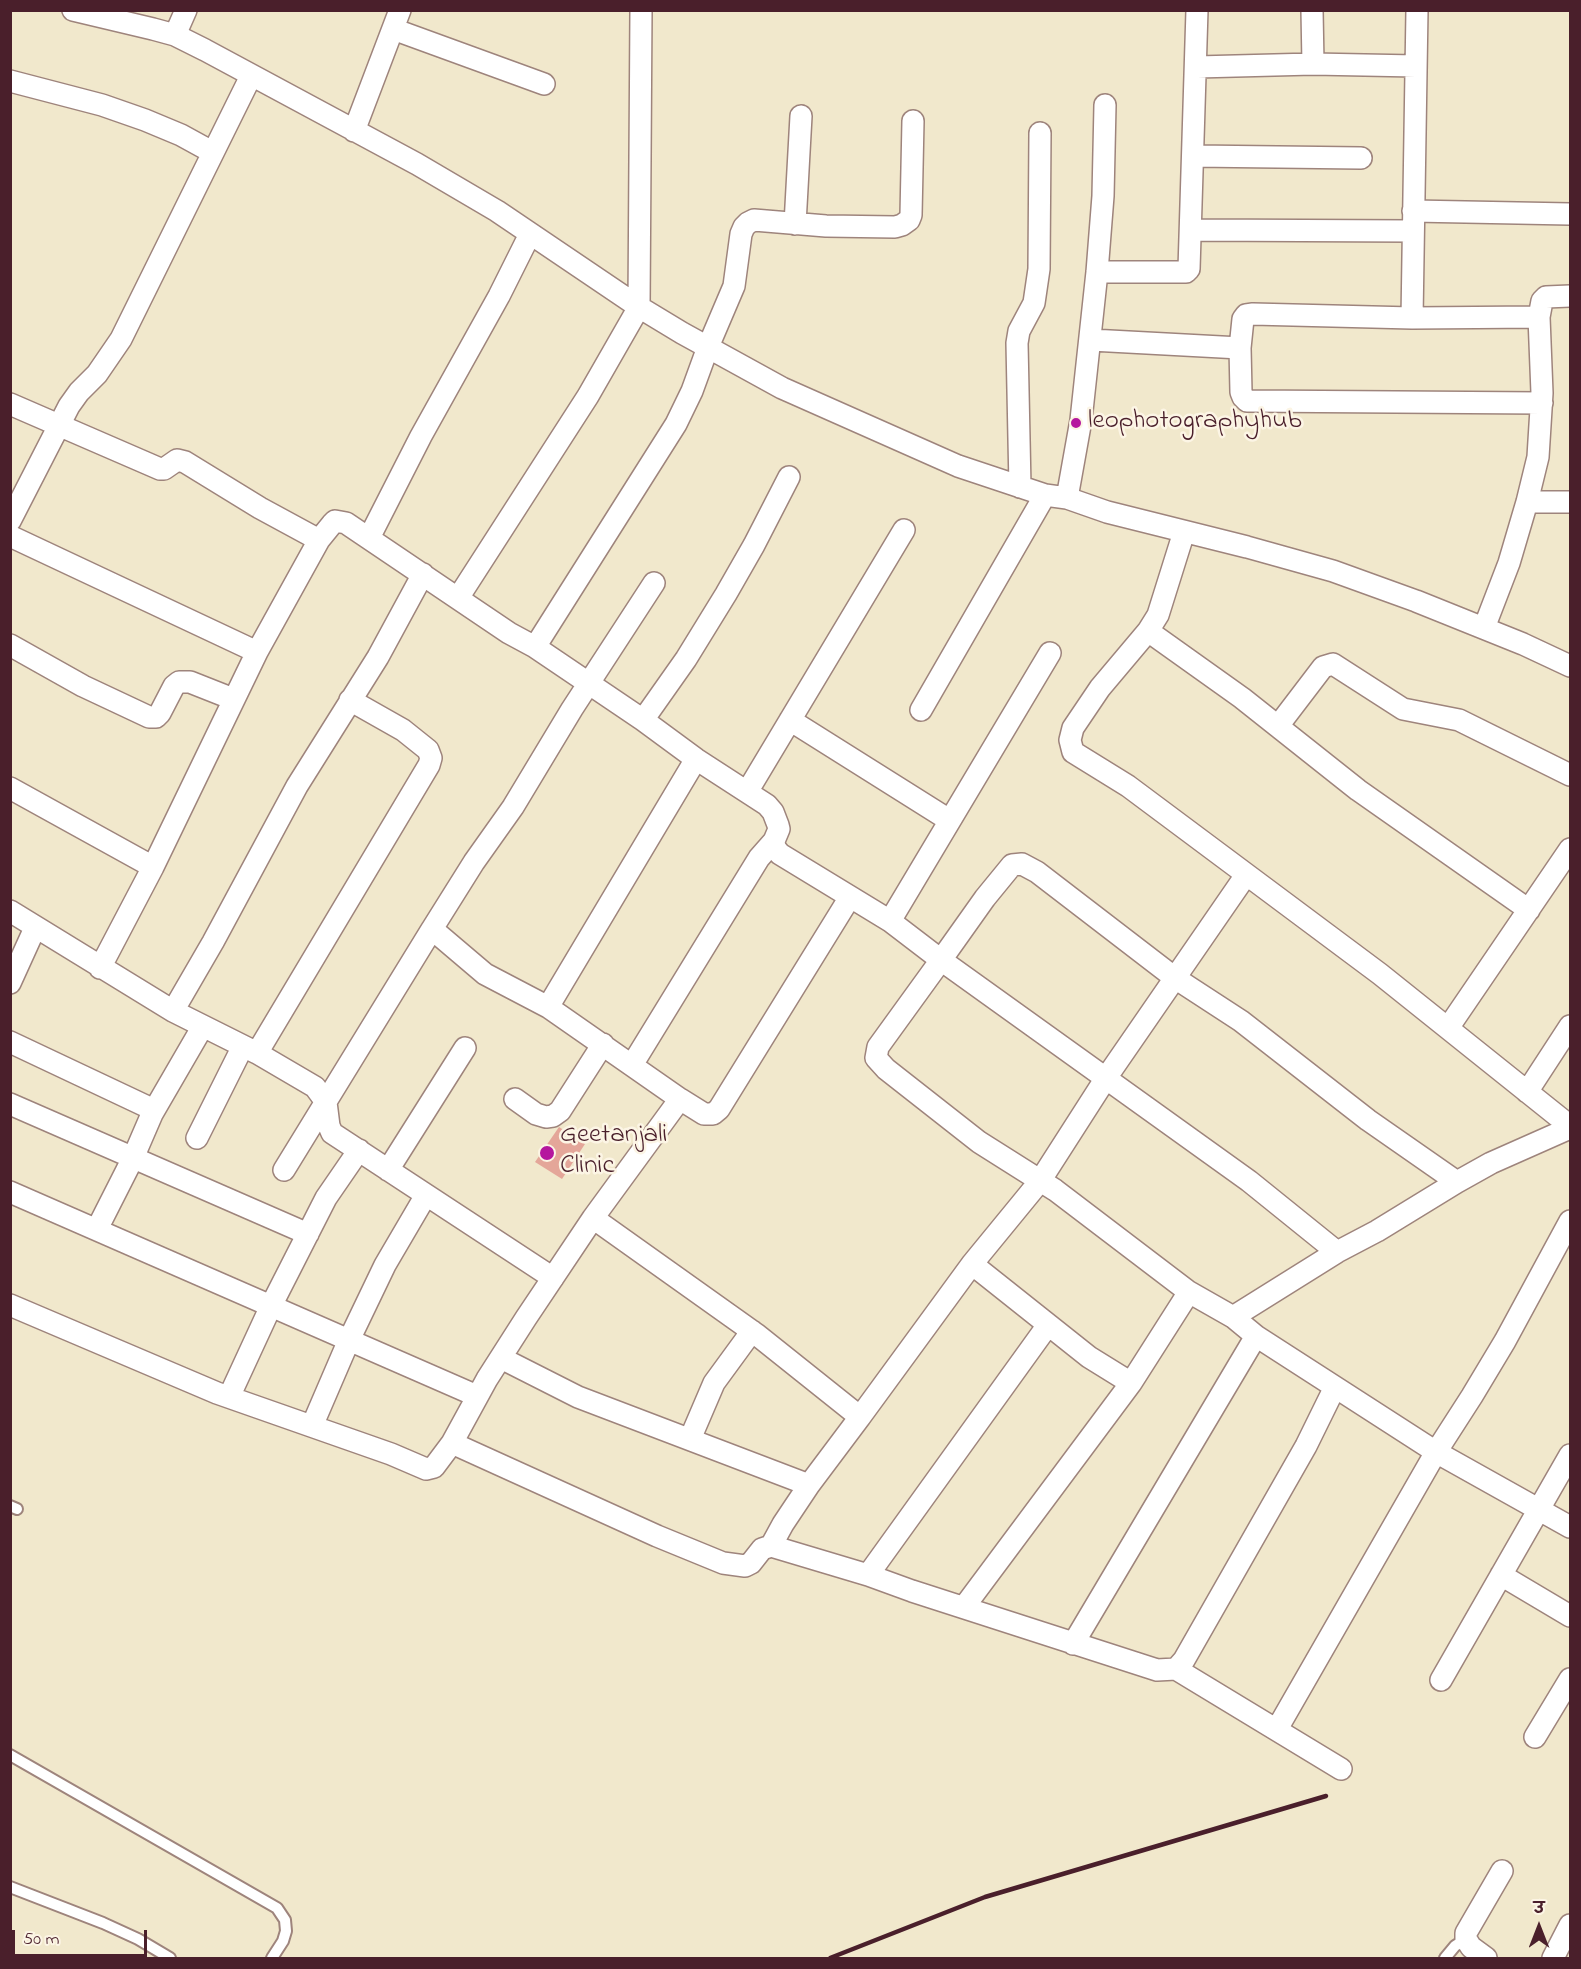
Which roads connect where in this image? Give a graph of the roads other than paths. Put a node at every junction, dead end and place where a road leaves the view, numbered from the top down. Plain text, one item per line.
1 (73, 10) edge
2 (186, 10) edge
3 (641, 10) edge
4 (1197, 10) edge
5 (1312, 10) edge
6 (1417, 10) edge
7 (396, 20) edge
8 (175, 35) junction
9 (1313, 64) junction
10 (1416, 66) junction
11 (1197, 67) junction
12 (251, 76) junction
13 (10, 81) edge
14 (544, 84) dead end
15 (1105, 105) dead end
16 (801, 116) dead end
17 (913, 121) dead end
18 (354, 131) junction
19 (1040, 133) dead end
20 (212, 152) junction
21 (1194, 156) junction
22 (1361, 158) dead end
23 (1570, 214) edge
24 (1413, 221) junction
25 (795, 224) junction
26 (1192, 230) junction
27 (530, 234) junction
28 (1098, 272) junction
29 (1570, 296) edge
30 (639, 307) junction
31 (1539, 317) junction
32 (1412, 318) junction
33 (1090, 340) junction
34 (708, 347) junction
35 (1240, 348) junction
36 (1542, 403) junction
37 (10, 404) edge
38 (60, 426) junction
39 (789, 477) dead end
40 (1020, 487) junction
41 (1045, 495) junction
42 (1066, 498) junction
43 (1527, 502) junction
44 (1570, 502) edge
45 (10, 521) edge
46 (904, 531) dead end
47 (1184, 532) junction
48 (10, 536) edge
49 (369, 538) junction
50 (319, 540) junction
51 (423, 574) junction
52 (654, 583) dead end
53 (458, 598) junction
54 (1484, 628) junction
55 (1148, 631) junction
56 (10, 645) edge
57 (535, 647) junction
58 (257, 652) junction
59 (1050, 653) dead end
60 (1570, 666) edge
61 (588, 684) junction
62 (234, 699) junction
63 (350, 700) junction
64 (921, 710) dead end
65 (643, 720) junction
66 (790, 720) junction
67 (1278, 726) junction
68 (696, 759) junction
69 (1570, 775) edge
70 (10, 788) edge
71 (747, 792) junction
72 (949, 820) junction
73 (774, 841) junction
74 (1570, 849) edge
75 (153, 867) junction
76 (1246, 875) junction
77 (850, 897) junction
78 (1530, 910) junction
79 (10, 911) edge
80 (890, 921) junction
81 (35, 928) junction
82 (432, 929) junction
83 (941, 960) junction
84 (100, 968) junction
85 (1175, 978) junction
86 (10, 983) edge
87 (548, 1007) junction
88 (173, 1011) junction
89 (203, 1026) junction
90 (1570, 1026) edge
91 (1448, 1028) junction
92 (10, 1042) edge
93 (603, 1044) junction
94 (465, 1048) dead end
95 (250, 1050) junction
96 (632, 1065) junction
97 (1106, 1078) junction
98 (1527, 1092) junction
99 (680, 1099) junction
100 (515, 1100) dead end
101 (326, 1102) junction
102 (10, 1104) edge
103 (152, 1114) junction
104 (1570, 1127) edge
105 (197, 1138) dead end
106 (359, 1150) junction
107 (133, 1158) junction
108 (284, 1170) dead end
109 (388, 1170) junction
110 (1040, 1181) junction
111 (1457, 1182) junction
112 (10, 1192) edge
113 (426, 1195) junction
114 (593, 1218) junction
115 (1570, 1221) edge
116 (97, 1229) junction
117 (308, 1234) junction
118 (1337, 1252) junction
119 (972, 1264) junction
120 (553, 1278) junction
121 (1189, 1292) junction
122 (10, 1305) edge
123 (271, 1306) junction
124 (1233, 1317) junction
125 (1048, 1325) junction
126 (752, 1331) junction
127 (1256, 1336) junction
128 (349, 1340) junction
129 (501, 1358) junction
130 (1131, 1383) junction
131 (1335, 1387) junction
132 (477, 1396) junction
133 (229, 1397) junction
134 (860, 1417) junction
135 (312, 1426) junction
136 (690, 1439) junction
137 (452, 1443) junction
138 (1436, 1452) junction
139 (1570, 1455) edge
140 (809, 1485) junction
141 (1539, 1509) junction
142 (1570, 1527) edge
143 (771, 1546) junction
144 (868, 1575) junction
145 (1501, 1575) junction
146 (964, 1607) junction
147 (1570, 1616) edge
148 (1073, 1644) junction
149 (1176, 1669) junction
150 (1570, 1679) edge
151 (1441, 1680) dead end
152 (1277, 1729) junction
153 (1535, 1737) dead end
154 (10, 1755) edge
155 (1341, 1769) dead end
156 (1502, 1871) dead end
157 (10, 1887) edge
158 (1570, 1924) edge
159 (1466, 1939) junction
160 (170, 1959) edge
161 (272, 1959) edge
162 (1445, 1959) edge
163 (1486, 1959) edge
164 (1553, 1959) edge

1 - 8 street
2 - 8 street
3 - 30 street
4 - 11 street
5 - 9 street
6 - 10 street
7 - 14 street
7 - 18 street
8 - 12 street
9 - 10 street
9 - 11 street
10 - 24 street
11 - 21 street
12 - 18 street
12 - 20 street
13 - 20 street
15 - 28 street
16 - 25 street
17 - 25 street
18 - 27 street
19 - 40 street
20 - 38 street
21 - 22 street
21 - 26 street
23 - 24 street
24 - 26 street
24 - 32 street
25 - 34 street
26 - 28 street
27 - 30 street
27 - 49 street
28 - 33 street
29 - 31 street
30 - 34 street
30 - 53 street
31 - 32 street
31 - 36 street
32 - 35 street
33 - 35 street
33 - 42 street
34 - 40 street
34 - 57 street
35 - 36 street
36 - 43 street
37 - 38 street
38 - 45 street
38 - 50 street
39 - 65 street
40 - 41 street
41 - 42 street
41 - 64 street
42 - 47 street
43 - 44 street
43 - 54 street
46 - 66 street
47 - 54 street
47 - 55 street
48 - 58 street
49 - 50 street
49 - 51 street
50 - 58 street
51 - 53 street
51 - 63 street
52 - 61 street
53 - 57 street
54 - 60 street
55 - 67 street
55 - 76 street
56 - 62 street
57 - 61 street
58 - 62 street
59 - 72 street
61 - 65 street
61 - 82 street
62 - 75 street
63 - 88 street
63 - 95 street
65 - 68 street
66 - 71 street
66 - 72 street
67 - 69 street
67 - 78 street
68 - 71 street
68 - 87 street
70 - 75 street
71 - 73 street
72 - 80 street
73 - 77 street
73 - 96 street
74 - 78 street
75 - 84 street
76 - 85 street
76 - 91 street
77 - 80 street
77 - 99 street
78 - 91 street
79 - 81 street
80 - 83 street
81 - 84 street
81 - 86 street
82 - 87 street
82 - 101 street
83 - 85 street
83 - 97 street
83 - 110 street
84 - 88 street
85 - 97 street
85 - 111 street
87 - 93 street
88 - 89 street
89 - 95 street
89 - 103 street
90 - 98 street
91 - 98 street
92 - 103 street
93 - 96 street
93 - 100 street
94 - 109 street
95 - 101 street
95 - 105 street
96 - 99 street
97 - 110 street
97 - 118 street
98 - 104 street
99 - 114 street
101 - 106 street
101 - 108 street
102 - 107 street
103 - 107 street
104 - 111 street
106 - 109 street
106 - 117 street
107 - 116 street
107 - 117 street
109 - 113 street
110 - 119 street
110 - 121 street
111 - 118 street
112 - 116 street
113 - 120 street
113 - 128 street
114 - 120 street
114 - 126 street
115 - 138 street
116 - 123 street
117 - 123 street
118 - 124 street
119 - 125 street
119 - 134 street
120 - 129 street
121 - 124 street
121 - 130 street
122 - 133 street
123 - 128 street
123 - 133 street
124 - 127 street
125 - 130 street
125 - 144 street
126 - 134 street
126 - 136 street
127 - 131 street
127 - 148 street
128 - 132 street
128 - 135 street
129 - 132 street
129 - 136 street
130 - 146 street
131 - 138 street
131 - 149 street
132 - 137 street
133 - 135 street
134 - 140 street
135 - 137 street
136 - 140 street
137 - 143 street
138 - 141 street
138 - 152 street
139 - 141 street
140 - 143 street
141 - 142 street
141 - 145 street
143 - 144 street
144 - 146 street
145 - 147 street
145 - 151 street
146 - 148 street
148 - 149 street
149 - 152 street
150 - 153 street
152 - 155 street
154 - 161 lane
156 - 159 street
157 - 160 lane
158 - 164 street
159 - 162 lane
159 - 163 street

